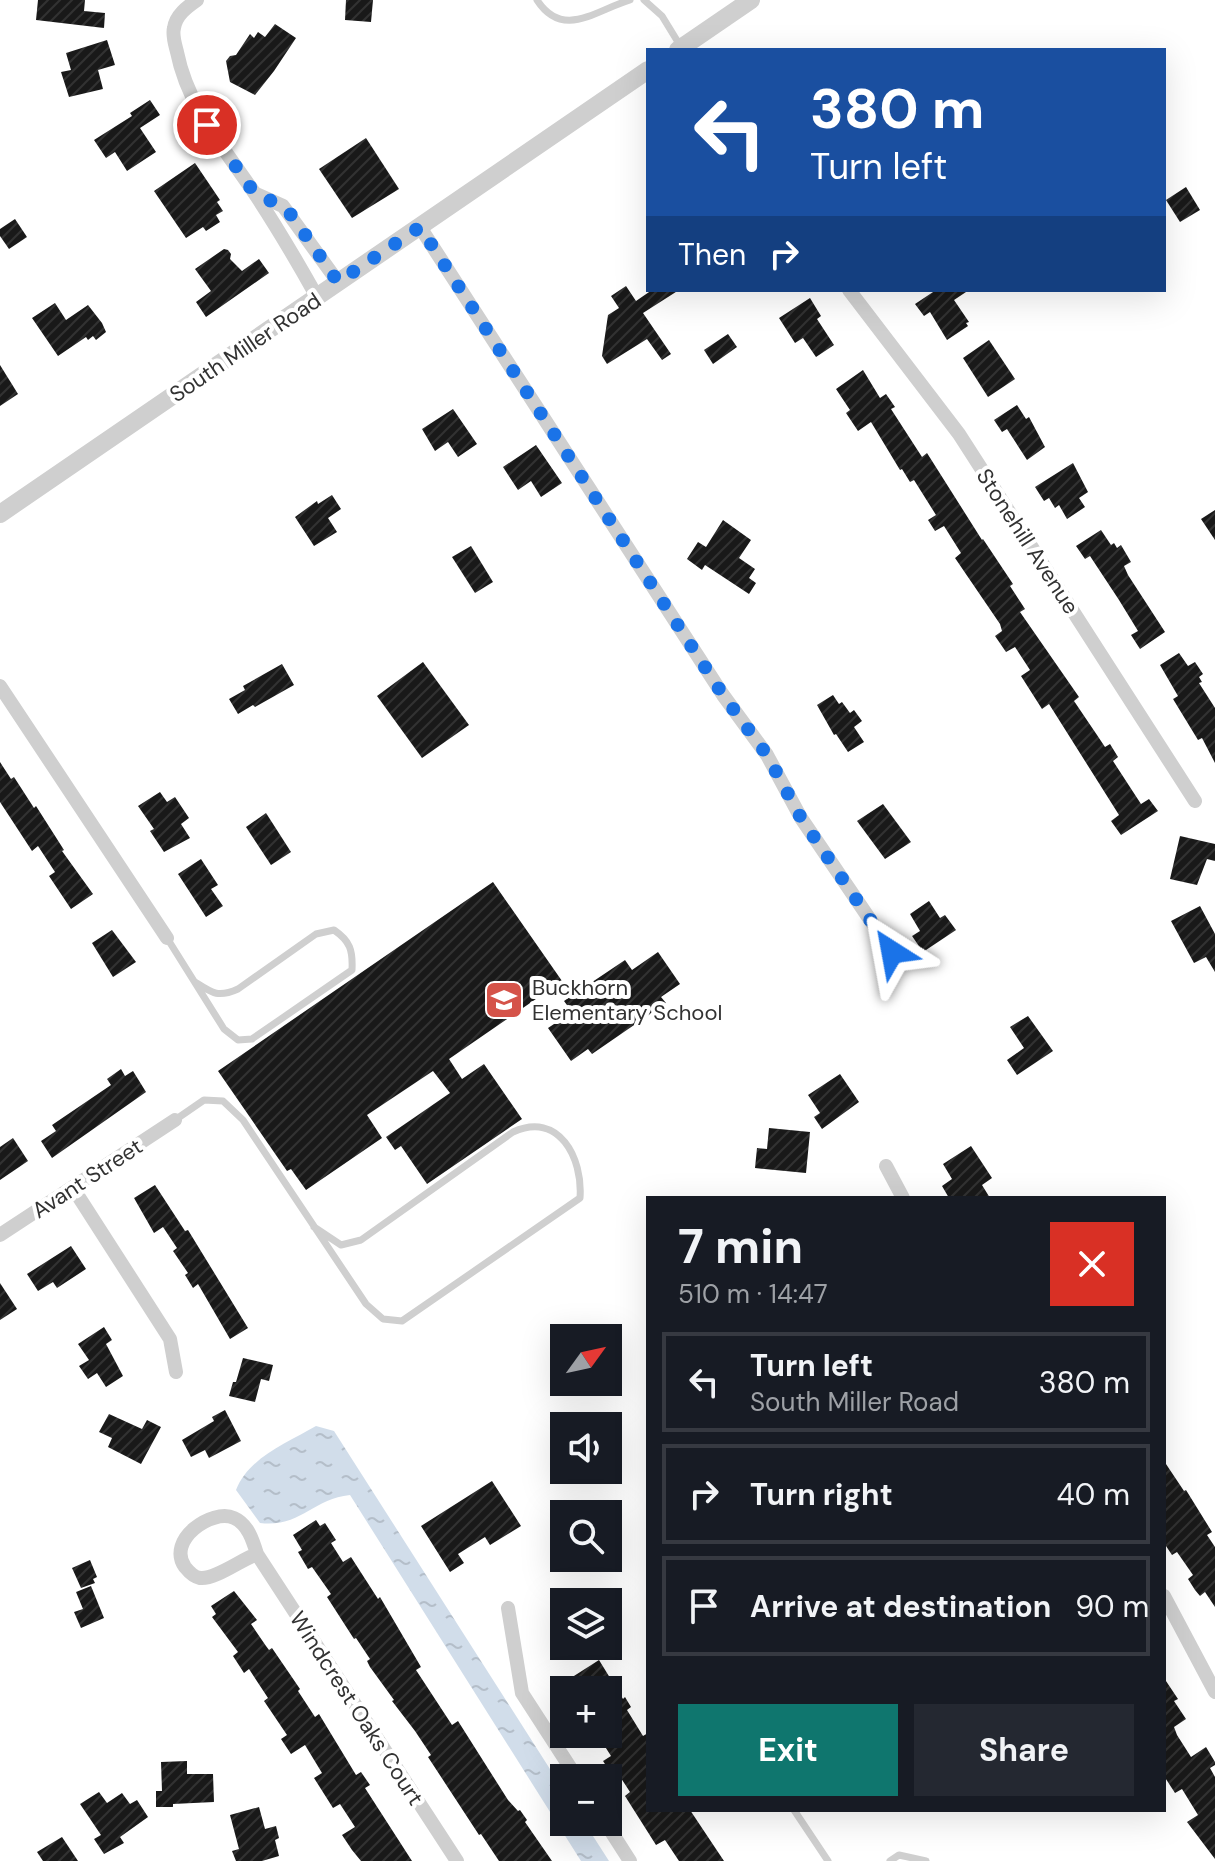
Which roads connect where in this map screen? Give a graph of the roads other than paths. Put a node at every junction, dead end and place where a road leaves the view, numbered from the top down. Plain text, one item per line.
1 (197, 0) edge
2 (537, 0) edge
3 (630, 0) edge
4 (644, 0) edge
5 (751, 0) edge
6 (686, 47) edge
7 (646, 71) edge
8 (255, 194) junction
9 (420, 227) junction
10 (305, 234) junction
11 (288, 245) junction
12 (338, 282) junction
13 (851, 292) edge
14 (317, 297) junction
15 (0, 514) edge
16 (0, 686) edge
17 (1195, 801) dead end
18 (167, 938) joint
19 (892, 952) dead end
20 (195, 982) junction
21 (175, 1120) joint
22 (886, 1166) dead end
23 (73, 1188) junction
24 (902, 1196) edge
25 (314, 1227) junction
26 (0, 1235) edge
27 (176, 1372) dead end
28 (257, 1554) junction
29 (1166, 1600) edge
30 (508, 1608) dead end
31 (1215, 1692) edge
32 (568, 1764) edge
33 (795, 1812) edge
34 (614, 1836) edge
35 (457, 1861) edge
36 (630, 1861) edge
37 (828, 1861) edge
38 (890, 1861) edge
39 (926, 1861) edge

1 - 8 street
2 - 3 lane
4 - 6 lane
5 - 6 street
7 - 9 street, South Miller Road
8 - 10 street
8 - 11 street
9 - 12 street, South Miller Road
9 - 19 street
10 - 11 street
10 - 12 street
11 - 14 street
12 - 14 street, South Miller Road
13 - 17 street, Stonehill Avenue
14 - 15 street, South Miller Road
16 - 18 street
18 - 20 lane
20 - 20 lane
21 - 23 street, Avant Street
21 - 25 lane
22 - 24 street
23 - 26 street, Avant Street
23 - 27 street
25 - 25 lane
28 - 28 street, Windcrest Oaks Court
28 - 35 street, Windcrest Oaks Court
29 - 31 street
30 - 32 street
33 - 37 lane
34 - 36 street
38 - 39 lane

